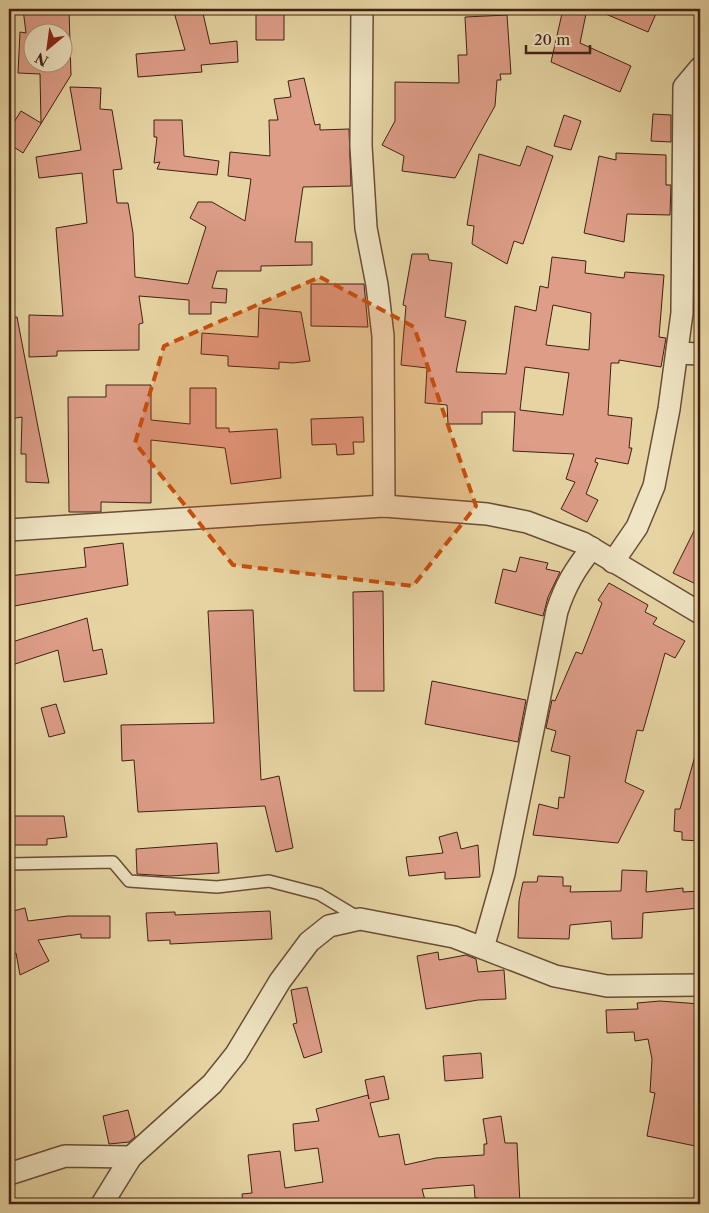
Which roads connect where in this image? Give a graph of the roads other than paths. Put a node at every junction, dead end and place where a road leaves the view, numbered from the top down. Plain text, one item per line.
1 (362, 9) edge
2 (700, 68) edge
3 (677, 353) junction
4 (700, 354) edge
5 (384, 506) junction
6 (9, 530) edge
7 (592, 548) junction
8 (613, 562) junction
9 (700, 613) edge
10 (9, 864) edge
11 (360, 919) junction
12 (483, 948) junction
13 (700, 985) edge
14 (131, 1157) junction
15 (9, 1174) edge
16 (102, 1204) edge

1 - 5 street
2 - 3 street
3 - 4 street
3 - 8 street
5 - 6 street
5 - 7 street
7 - 8 street
7 - 12 street
8 - 9 street
10 - 11 lane
11 - 12 street
11 - 14 street
12 - 13 street
14 - 15 street
14 - 16 street

